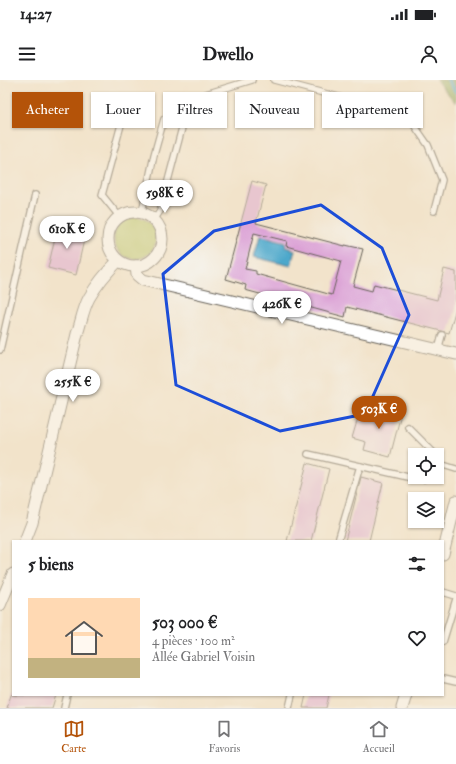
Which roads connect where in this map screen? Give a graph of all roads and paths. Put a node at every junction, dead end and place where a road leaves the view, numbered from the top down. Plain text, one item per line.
1 (252, 80) edge
2 (274, 80) edge
3 (212, 92) edge
4 (163, 123) edge
5 (120, 128) edge
6 (181, 128) edge
7 (36, 195) dead end
8 (434, 211) dead end
9 (142, 212) junction
10 (119, 216) junction
11 (155, 219) junction
12 (118, 261) junction
13 (136, 266) junction
14 (442, 335) dead end
15 (0, 350) edge
16 (438, 350) junction
17 (456, 354) edge
18 (408, 427) dead end
19 (428, 448) edge
20 (308, 454) dead end
21 (444, 465) edge
22 (360, 466) junction
23 (456, 469) edge
24 (408, 477) edge
25 (456, 501) edge
26 (454, 519) edge
27 (26, 540) edge
28 (338, 540) edge
29 (444, 551) edge
30 (12, 576) edge
31 (444, 592) edge
32 (456, 596) edge
33 (456, 599) edge
34 (0, 605) edge
35 (444, 639) edge
36 (444, 679) edge
37 (456, 682) edge
38 (67, 696) edge
39 (290, 696) edge
40 (406, 696) edge
41 (64, 708) edge
42 (288, 708) edge
43 (402, 708) edge

1 - 3 lane
2 - 8 lane
4 - 9 lane
5 - 10 lane
6 - 11 lane
7 - 15 lane
9 - 10 street
9 - 11 street
10 - 12 street
11 - 13 street
12 - 13 street
12 - 27 street
13 - 16 street
14 - 16 lane
16 - 17 street
18 - 19 lane
20 - 22 lane
21 - 23 lane
22 - 24 lane
22 - 28 lane
25 - 26 street
26 - 29 street
30 - 34 street
31 - 32 lane
33 - 35 lane
36 - 37 lane
38 - 41 lane
39 - 42 lane
40 - 43 street

